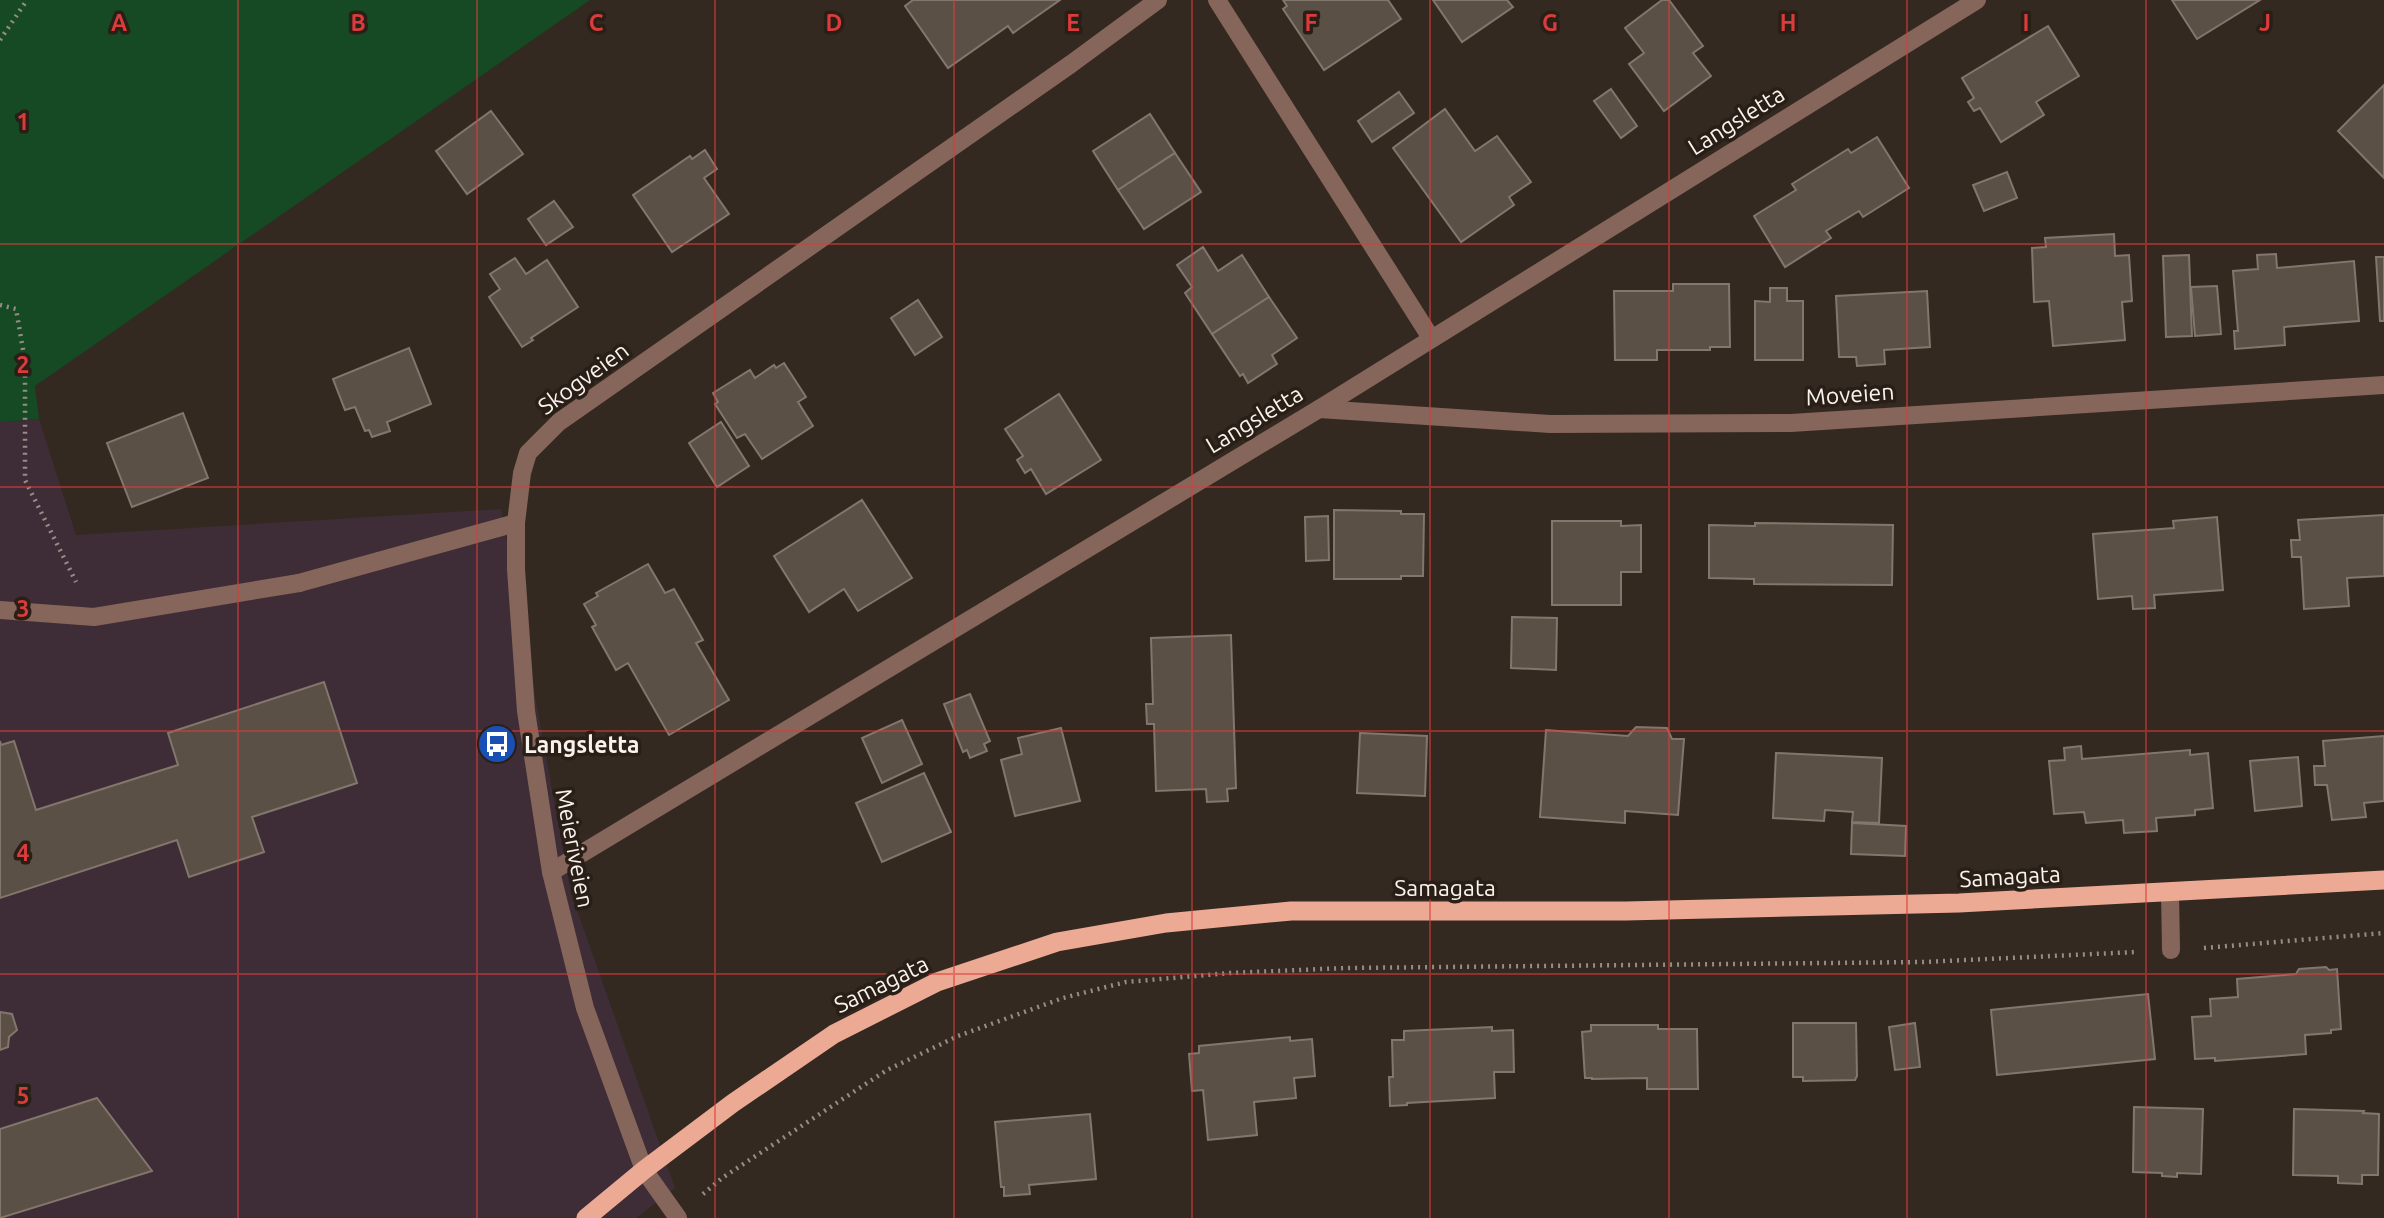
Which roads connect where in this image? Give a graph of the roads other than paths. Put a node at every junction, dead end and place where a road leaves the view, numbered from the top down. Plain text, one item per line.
1 (1158, 0) edge
2 (1217, 0) edge
3 (1977, 0) edge
4 (1431, 338) junction
5 (2384, 385) edge
6 (1319, 409) junction
7 (516, 523) junction
8 (0, 610) edge
9 (551, 872) junction
10 (2384, 880) edge
11 (2170, 893) junction
12 (2171, 950) road end
13 (645, 1170) junction
14 (677, 1217) edge
15 (586, 1218) edge

1 - 7 street, Skogveien
2 - 4 street
3 - 4 street, Langsletta
4 - 6 street, Langsletta
5 - 6 street, Moveien
6 - 9 street, Langsletta
7 - 8 street
7 - 9 street, Meieriveien
9 - 13 street, Meieriveien
10 - 11 highway, Samagata
11 - 12 street
11 - 13 highway, Samagata
13 - 14 street, Meieriveien
13 - 15 highway, Samagata

